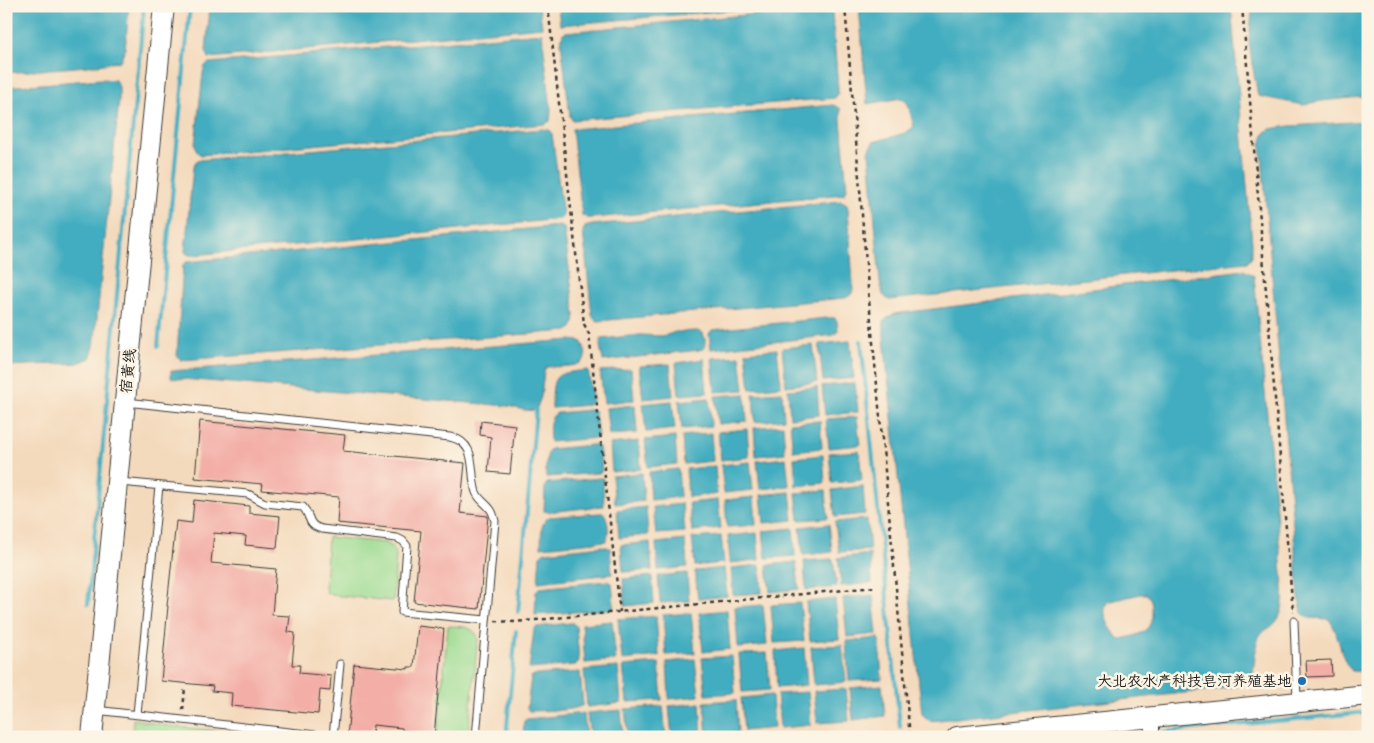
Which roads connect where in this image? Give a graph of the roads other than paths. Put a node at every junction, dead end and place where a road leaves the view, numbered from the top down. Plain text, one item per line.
1 (164, 6) edge
2 (125, 402) junction
3 (117, 482) junction
4 (159, 486) junction
5 (486, 620) junction
6 (1294, 621) road end
7 (340, 664) dead end
8 (1368, 694) edge
9 (1297, 702) junction
10 (95, 710) junction
11 (137, 714) junction
12 (1152, 727) edge
13 (92, 737) edge
14 (333, 737) edge
15 (476, 737) edge
16 (957, 737) edge

1 - 2 main road, 宿黄线
2 - 3 main road, 宿黄线
2 - 5 lane
3 - 4 lane
3 - 10 main road, 宿黄线
4 - 5 lane
4 - 11 lane
5 - 15 lane
6 - 9 lane
7 - 14 lane
8 - 9 main road
9 - 12 main road
10 - 11 lane
10 - 13 main road, 宿黄线
11 - 14 lane
12 - 16 main road

